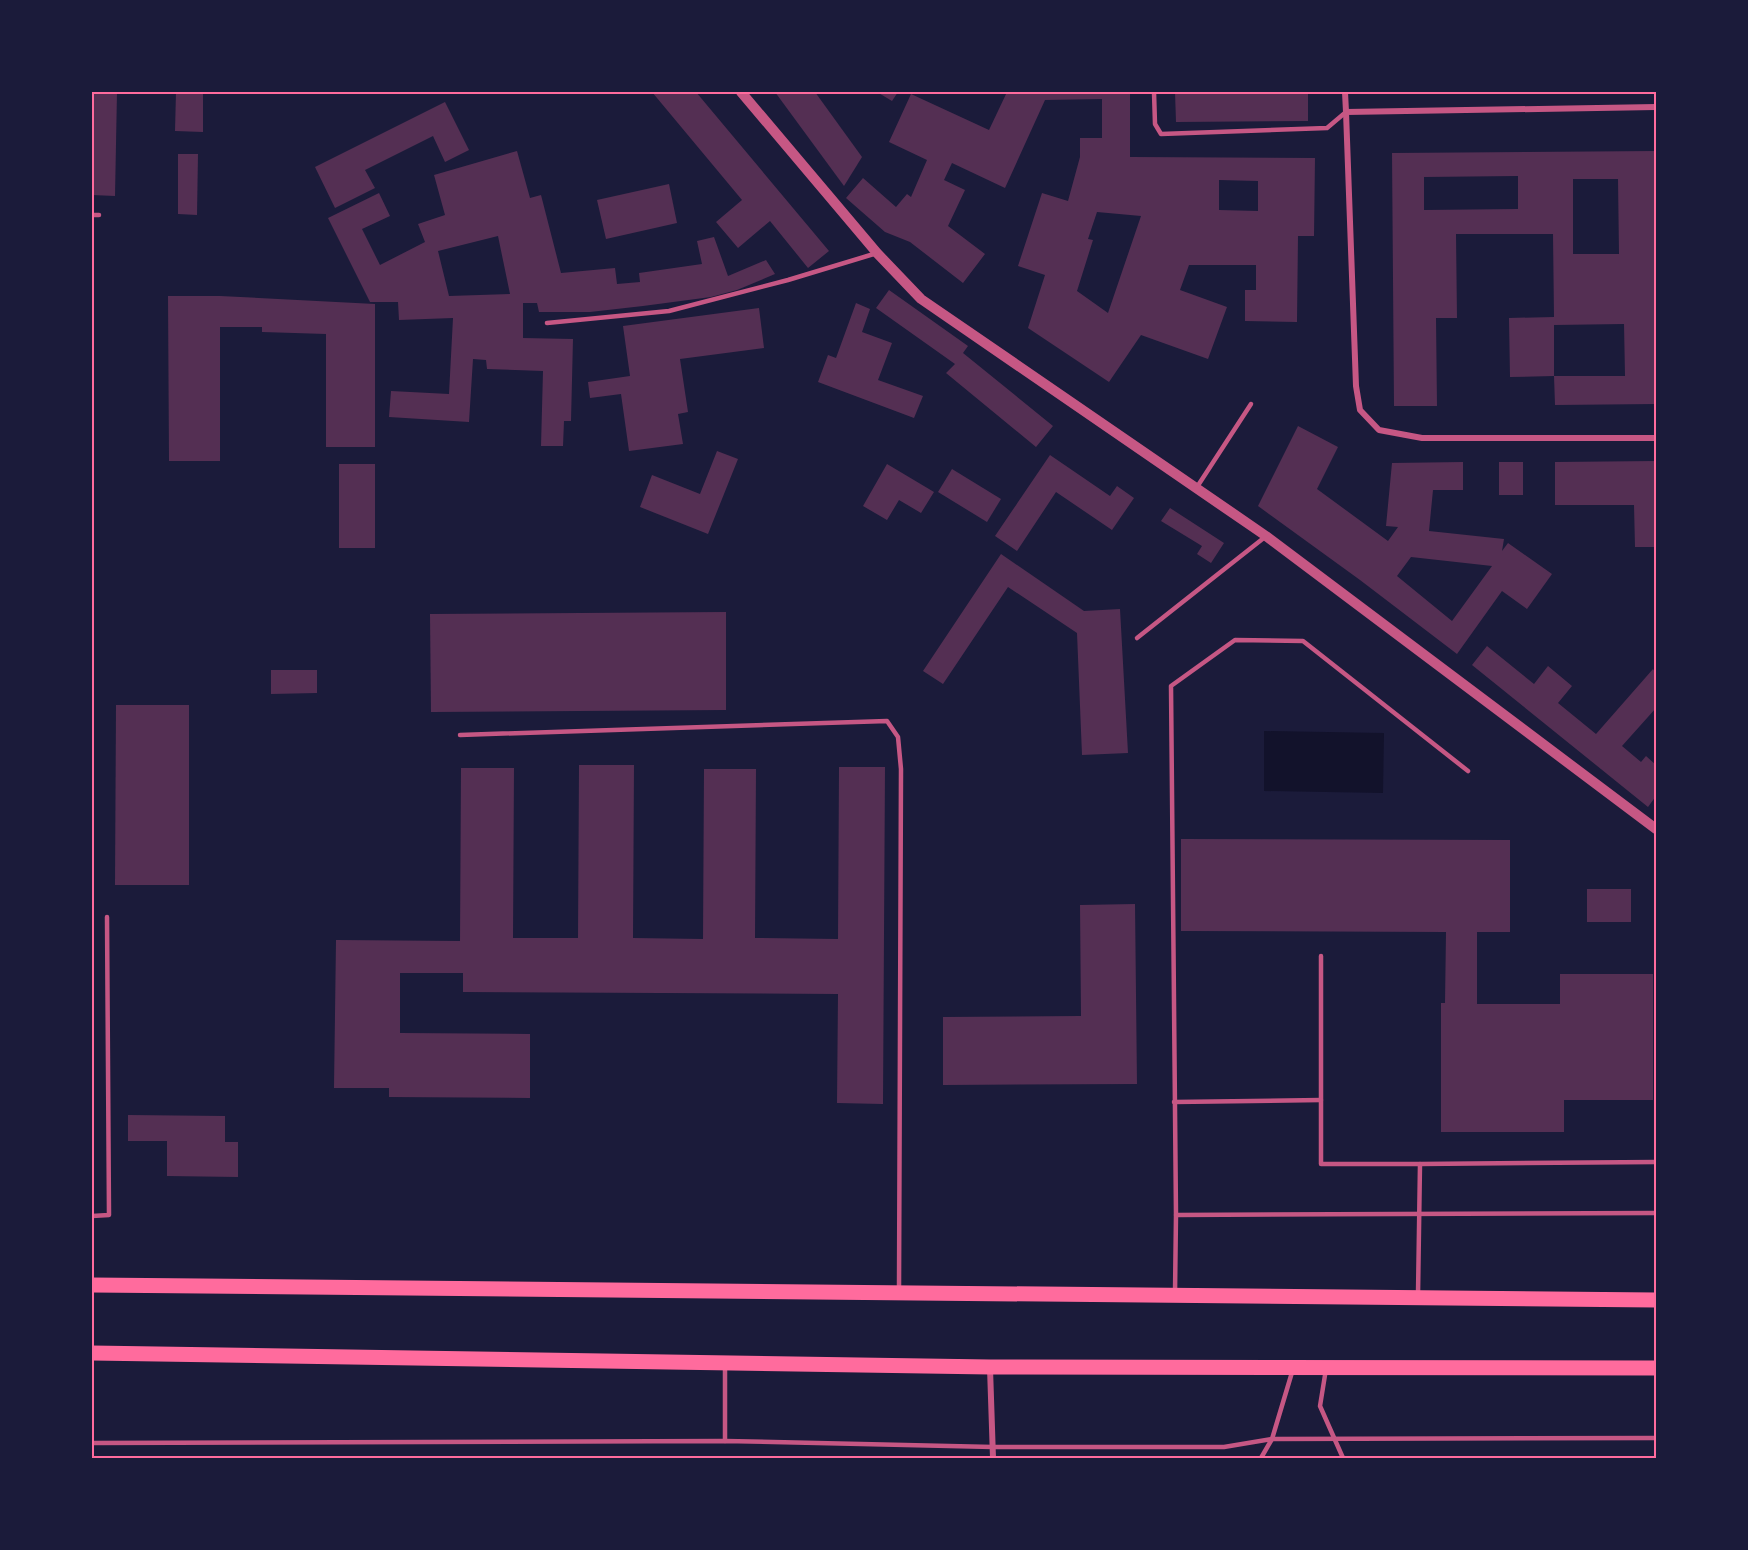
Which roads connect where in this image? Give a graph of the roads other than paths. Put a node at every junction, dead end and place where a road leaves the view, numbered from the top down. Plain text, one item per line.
1 (741, 92) edge
2 (1154, 92) edge
3 (1345, 92) edge
4 (1656, 107) edge
5 (1346, 112) junction
6 (92, 214) edge
7 (99, 214) dead end
8 (877, 254) junction
9 (547, 322) dead end
10 (1251, 404) dead end
11 (1656, 438) edge
12 (1197, 487) junction
13 (1266, 536) junction
14 (1137, 638) dead end
15 (460, 735) dead end
16 (1468, 771) dead end
17 (1656, 829) edge
18 (107, 917) dead end
19 (1321, 956) dead end
20 (1321, 1100) junction
21 (1174, 1102) junction
22 (1656, 1162) edge
23 (1420, 1164) junction
24 (1656, 1213) edge
25 (1419, 1214) junction
26 (1176, 1215) junction
27 (92, 1216) edge
28 (92, 1285) edge
29 (899, 1293) junction
30 (1175, 1295) junction
31 (1418, 1298) junction
32 (1656, 1300) edge
33 (92, 1353) edge
34 (724, 1363) junction
35 (1294, 1367) junction
36 (1326, 1367) junction
37 (990, 1368) junction
38 (1656, 1368) edge
39 (1656, 1438) edge
40 (1272, 1439) junction
41 (1335, 1439) junction
42 (725, 1441) junction
43 (92, 1443) edge
44 (993, 1447) junction
45 (993, 1458) edge
46 (1261, 1458) edge
47 (1342, 1458) edge

1 - 8 street
2 - 5 lane
3 - 5 street
4 - 5 street
5 - 11 street
6 - 7 lane
8 - 9 lane
8 - 12 street
10 - 12 lane
12 - 13 street
13 - 14 lane
13 - 17 street
15 - 29 lane
16 - 21 lane
18 - 27 lane
19 - 20 lane
20 - 21 lane
20 - 23 lane
21 - 26 lane
22 - 23 lane
23 - 25 lane
24 - 25 lane
25 - 26 lane
25 - 31 lane
26 - 30 lane
28 - 29 main road
29 - 30 main road
30 - 31 main road
31 - 32 main road
33 - 34 main road
34 - 37 main road
34 - 42 lane
35 - 36 main road
35 - 37 main road
35 - 40 lane
36 - 38 main road
36 - 41 lane
37 - 44 street
39 - 41 lane
40 - 41 lane
40 - 44 lane
40 - 46 lane
41 - 47 lane
42 - 43 lane
42 - 44 lane
44 - 45 street

